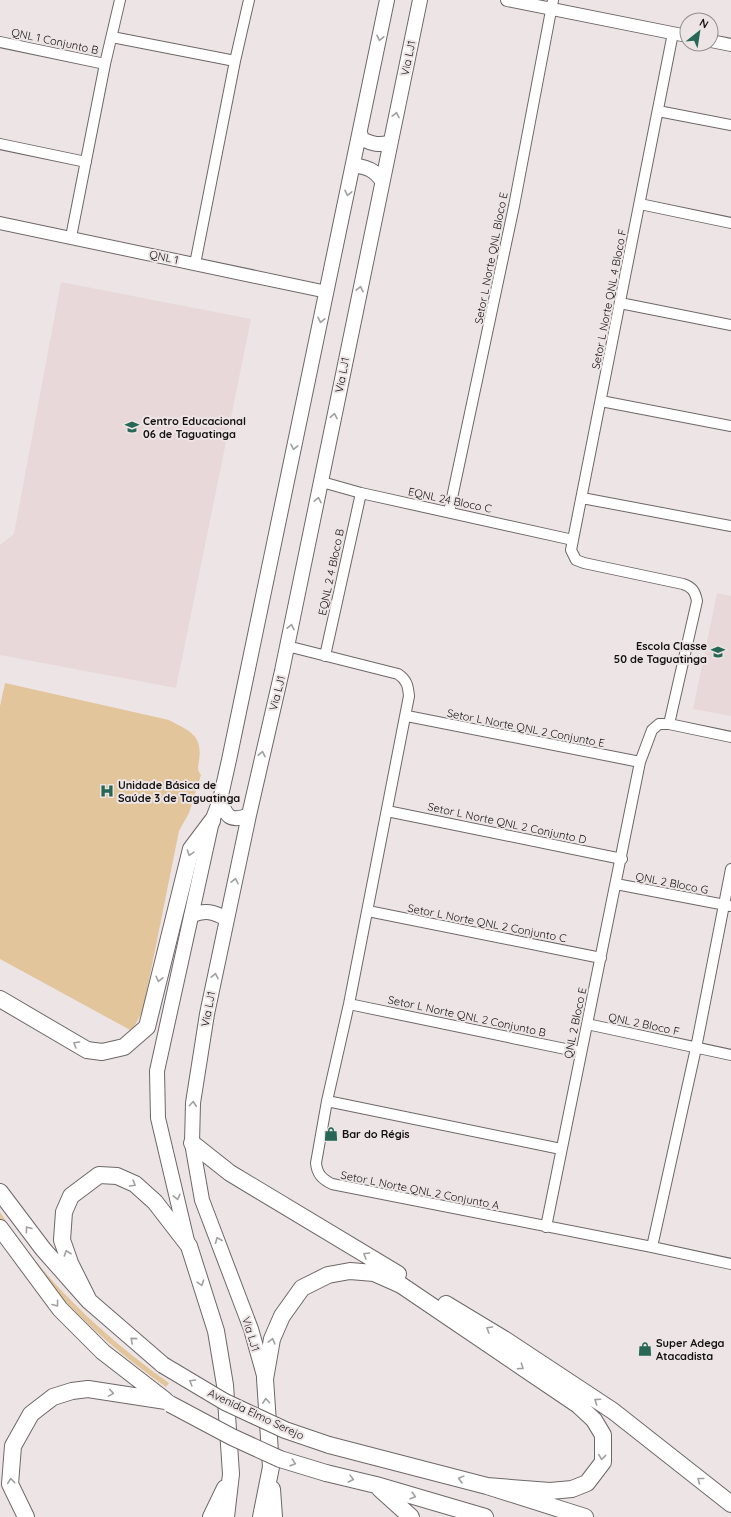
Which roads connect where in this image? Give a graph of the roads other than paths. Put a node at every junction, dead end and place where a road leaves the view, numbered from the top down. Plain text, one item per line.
1 (120, 0) edge
2 (249, 0) edge
3 (387, 0) edge
4 (420, 0) edge
5 (507, 0) edge
6 (552, 4) edge
7 (672, 33) junction
8 (679, 34) edge
9 (112, 37) junction
10 (0, 42) edge
11 (719, 43) edge
12 (731, 45) edge
13 (235, 61) junction
14 (105, 64) junction
15 (658, 111) junction
16 (731, 125) edge
17 (360, 133) junction
18 (390, 142) junction
19 (0, 144) edge
20 (86, 162) junction
21 (352, 170) junction
22 (382, 181) junction
23 (640, 204) junction
24 (0, 223) edge
25 (731, 223) edge
26 (71, 237) junction
27 (195, 264) junction
28 (327, 292) junction
29 (620, 303) junction
30 (731, 325) edge
31 (601, 401) junction
32 (731, 426) edge
33 (322, 482) junction
34 (361, 493) junction
35 (582, 498) junction
36 (449, 512) junction
37 (731, 526) edge
38 (573, 540) junction
39 (287, 646) junction
40 (325, 656) junction
41 (407, 716) junction
42 (664, 724) junction
43 (731, 737) edge
44 (640, 762) junction
45 (220, 800) junction
46 (387, 811) junction
47 (249, 815) junction
48 (212, 821) junction
49 (622, 859) junction
50 (731, 869) edge
51 (616, 884) junction
52 (728, 906) edge
53 (368, 911) junction
54 (191, 916) junction
55 (227, 919) junction
56 (601, 958) junction
57 (0, 999) edge
58 (349, 1004) junction
59 (587, 1024) junction
60 (696, 1048) junction
61 (580, 1052) junction
62 (731, 1055) edge
63 (327, 1101) junction
64 (192, 1142) junction
65 (561, 1150) junction
66 (0, 1192) edge
67 (546, 1227) junction
68 (0, 1228) edge
69 (189, 1246) junction
70 (652, 1247) junction
71 (731, 1264) edge
72 (89, 1301) junction
73 (265, 1379) junction
74 (168, 1402) junction
75 (271, 1467) junction
76 (231, 1474) junction
77 (376, 1486) junction
78 (487, 1486) junction
79 (731, 1504) edge
80 (26, 1517) edge
81 (211, 1517) edge
82 (226, 1517) edge
83 (261, 1517) edge
84 (274, 1517) edge
85 (411, 1517) edge
86 (485, 1517) edge
87 (585, 1517) edge

1 - 9 street
2 - 13 street
3 -> 17 main road
18 -> 4 main road, Via LJ1
5 - 6 street
6 - 7 street
6 - 36 street, Setor L Norte QNL Bloco E
7 - 8 street
7 - 15 street, Setor L Norte QNL 4 Bloco F
9 - 13 street
9 - 14 street
10 - 14 street, QNL 1 Conjunto B
11 - 12 street
13 - 27 street
14 - 20 street
15 - 16 street
15 - 23 street, Setor L Norte QNL 4 Bloco F
17 - 18 main road
17 - 21 main road
18 - 22 main road, Via LJ1
19 - 20 street
20 - 26 street
21 - 22 main road
21 -> 28 main road
33 -> 22 main road, Via LJ1
23 - 25 street
23 - 29 street, Setor L Norte QNL 4 Bloco F
24 - 26 street, QNL 1
26 - 27 street, QNL 1
27 - 28 street, QNL 1
28 -> 45 main road
29 - 30 street
29 - 31 street, Setor L Norte QNL 4 Bloco F
31 - 32 street
31 - 35 street, Setor L Norte QNL 4 Bloco F
33 - 34 street, EQNL 24 Bloco C
39 -> 33 main road, Via LJ1
34 - 36 street, EQNL 24 Bloco C
34 - 40 street, EQNL 2 4 Bloco B
35 - 37 street
35 - 38 street, Setor L Norte QNL 4 Bloco F
36 - 38 street, EQNL 24 Bloco C
38 - 42 street, Setor L Norte QNL 4 Bloco F
39 - 40 street
47 -> 39 main road, Via LJ1
40 - 41 street
41 - 44 street, Setor L Norte QNL 2 Conjunto E
41 - 46 street
42 - 43 street
42 - 44 street, QNL 2 Bloco E
44 - 49 street, QNL 2 Bloco E
45 - 47 main road
45 - 48 main road
46 - 49 street, Setor L Norte QNL 2 Conjunto D
46 - 53 street, Setor L Norte QNL 2 Conjunto A
55 -> 47 main road, Via LJ1
48 - 54 main road
48 -> 57 main road
49 - 51 street, QNL 2 Bloco E
50 - 52 street
51 - 52 street, QNL 2 Bloco G
51 - 56 street, QNL 2 Bloco E
52 - 60 street
53 - 56 street, Setor L Norte QNL 2 Conjunto C
53 - 58 street, Setor L Norte QNL 2 Conjunto A
54 - 55 main road
54 -> 69 main road
64 -> 55 main road, Via LJ1
56 - 59 street, QNL 2 Bloco E
58 - 61 street, Setor L Norte QNL 2 Conjunto B
58 - 63 street, Setor L Norte QNL 2 Conjunto A
59 - 60 street, QNL 2 Bloco F
59 - 61 street, QNL 2 Bloco E
60 - 62 street, QNL 2 Bloco F
60 - 70 street
61 - 65 street, QNL 2 Bloco E
63 - 65 street
63 - 67 street, Setor L Norte QNL 2 Conjunto A
73 -> 64 main road, Via LJ1
79 -> 64 main road
65 - 67 street, QNL 2 Bloco E
72 -> 66 main road, Avenida Elmo Serejo
67 - 70 street
68 -> 74 main road
72 -> 69 main road
69 -> 76 main road
70 - 71 street
78 -> 72 main road, Avenida Elmo Serejo, bridge
75 -> 73 main road
73 -> 78 main road
74 -> 77 main road, bridge
80 -> 74 main road
75 - 83 main road
75 - 84 main road
76 - 81 main road
76 - 82 main road
77 - 85 main road
77 -> 86 main road
78 - 87 main road, Avenida Elmo Serejo

